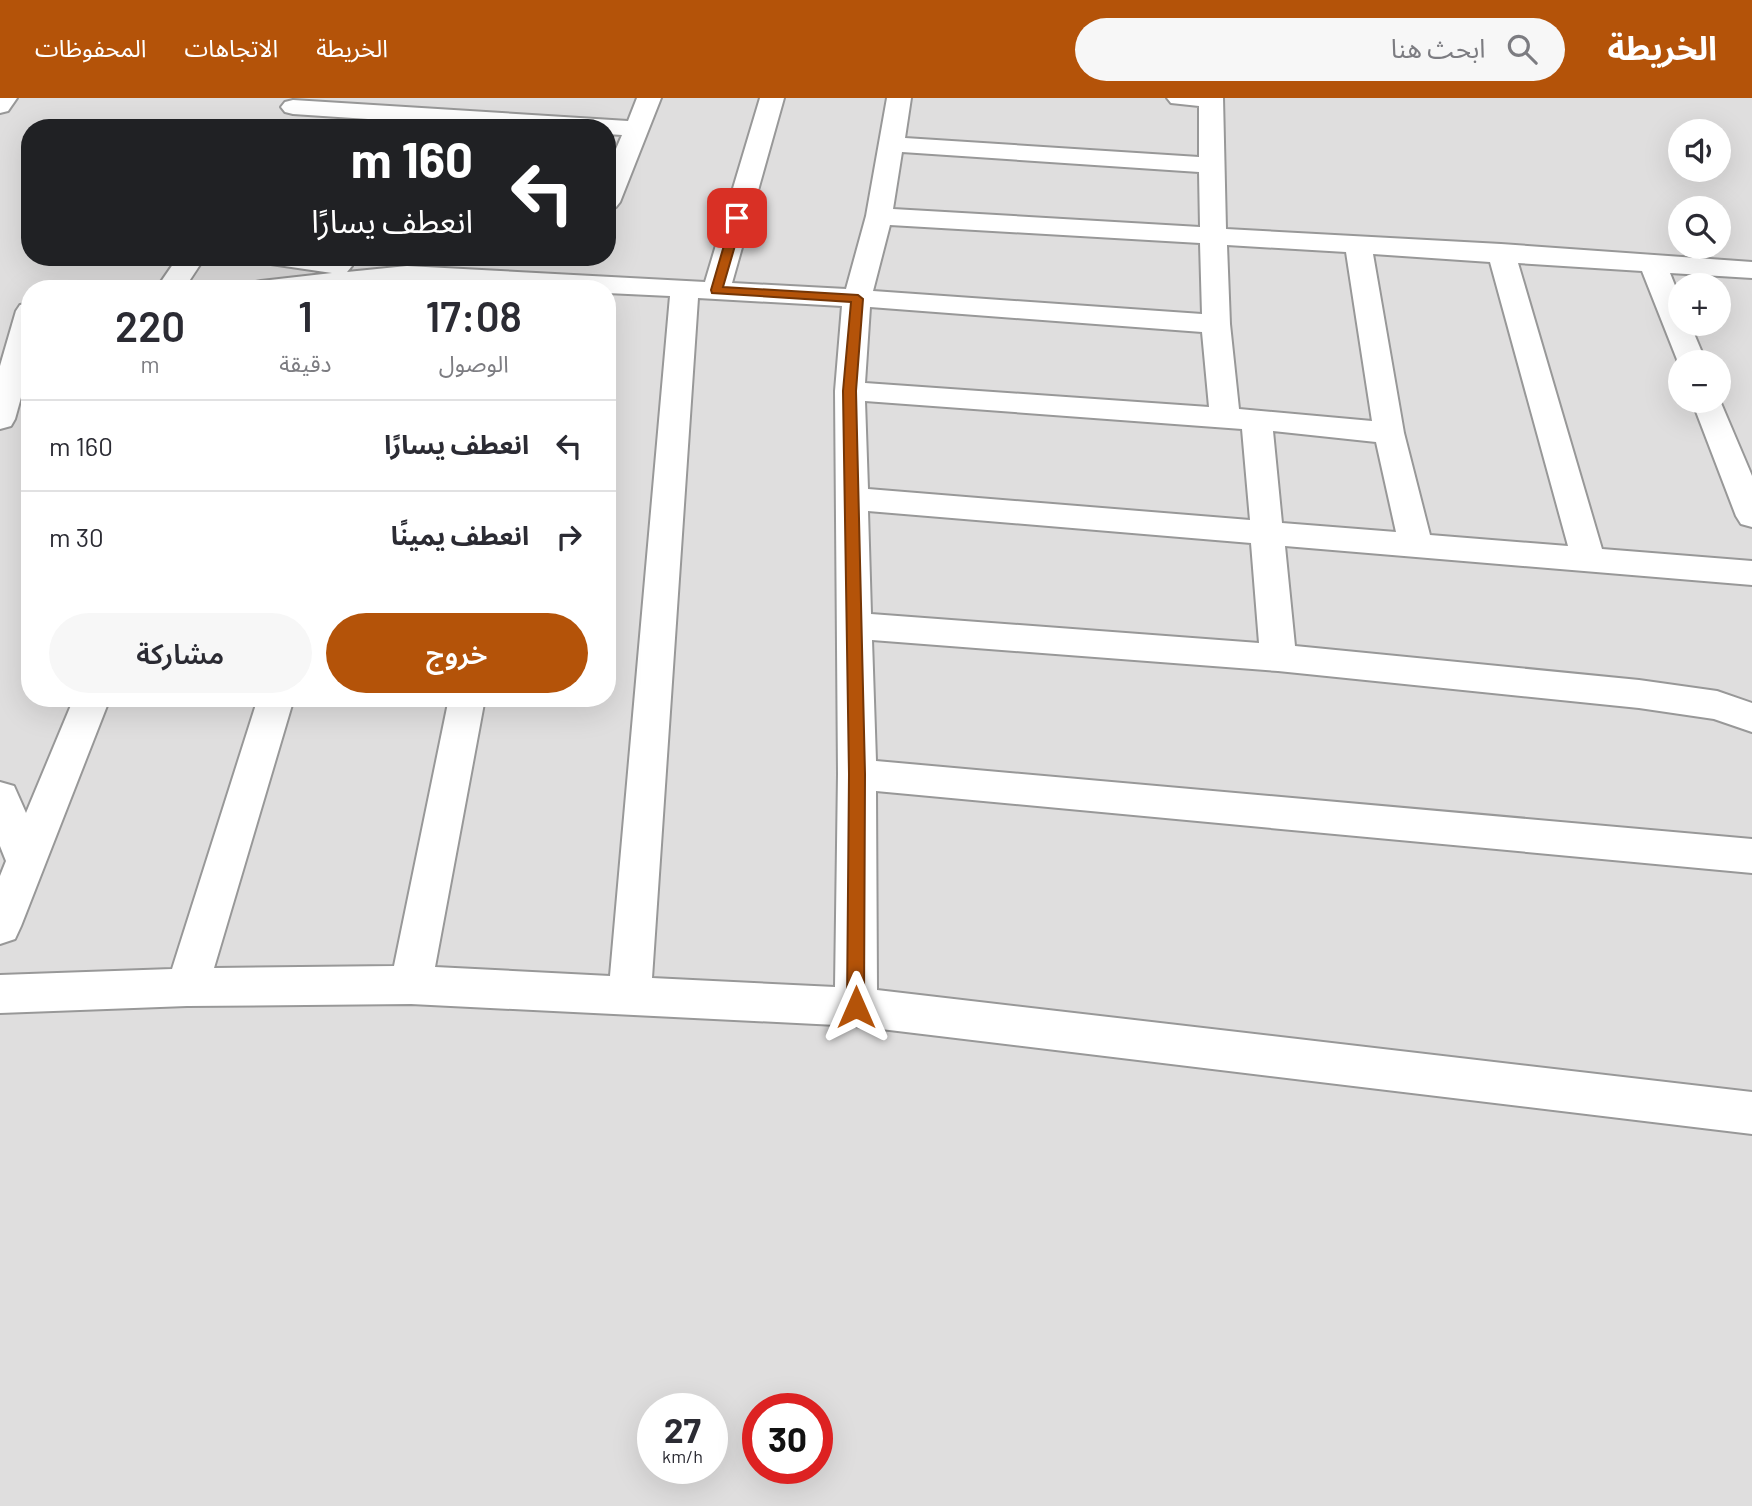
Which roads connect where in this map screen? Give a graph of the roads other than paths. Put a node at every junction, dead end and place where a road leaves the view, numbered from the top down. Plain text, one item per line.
1 (5, 98) edge
2 (649, 98) edge
3 (772, 98) edge
4 (899, 98) edge
5 (1179, 98) edge
6 (1211, 99) edge
7 (296, 103) edge
8 (0, 106) edge
9 (285, 119) edge
10 (514, 119) edge
11 (616, 127) edge
12 (636, 128) junction
13 (890, 144) junction
14 (1213, 165) junction
15 (616, 179) edge
16 (879, 216) junction
17 (1213, 236) junction
18 (1358, 244) junction
19 (1501, 252) junction
20 (1652, 262) junction
21 (326, 266) edge
22 (1752, 270) edge
23 (563, 278) edge
24 (400, 279) edge
25 (586, 280) edge
26 (616, 283) edge
27 (701, 290) junction
28 (858, 299) junction
29 (21, 310) edge
30 (0, 311) edge
31 (1216, 324) junction
32 (21, 343) edge
33 (1687, 350) edge
34 (849, 391) junction
35 (1712, 413) edge
36 (0, 419) edge
37 (1225, 419) junction
38 (1257, 420) junction
39 (1390, 433) junction
40 (852, 499) junction
41 (1752, 516) edge
42 (1266, 531) junction
43 (1416, 546) junction
44 (1588, 558) junction
45 (1752, 573) edge
46 (855, 626) junction
47 (1278, 658) junction
48 (88, 707) edge
49 (273, 707) edge
50 (465, 707) edge
51 (1752, 718) edge
52 (857, 774) junction
53 (0, 797) edge
54 (1752, 856) edge
55 (26, 861) junction
56 (0, 926) edge
57 (411, 985) junction
58 (187, 987) junction
59 (0, 994) edge
60 (630, 995) junction
61 (856, 1007) junction
62 (1752, 1113) edge

1 - 8 street
2 - 12 street
3 - 27 street
4 - 13 street
5 - 6 street
6 - 14 street
7 - 9 street
7 - 10 street
11 - 12 street
12 - 15 street
13 - 14 street
13 - 16 street
14 - 17 street
16 - 17 street
16 - 28 street
17 - 18 street
17 - 31 street
18 - 19 street
18 - 39 street
19 - 20 street
19 - 44 street
20 - 22 street
20 - 33 street
21 - 24 street
23 - 24 street
23 - 25 street
26 - 27 street
27 - 28 street
27 - 60 street
28 - 31 street
28 - 34 street
29 - 30 street
31 - 37 street
32 - 36 street
34 - 37 street
34 - 40 street
35 - 41 street
37 - 38 street
38 - 39 street
38 - 42 street
39 - 43 street
40 - 42 street
40 - 46 street
42 - 43 street
42 - 47 street
43 - 44 street
44 - 45 street
46 - 47 street
46 - 52 street
47 - 51 street
48 - 55 street
49 - 58 street
50 - 57 street
52 - 54 street
52 - 61 street
53 - 55 street
55 - 56 street
57 - 58 street
57 - 60 street
58 - 59 street
60 - 61 street
61 - 62 street

